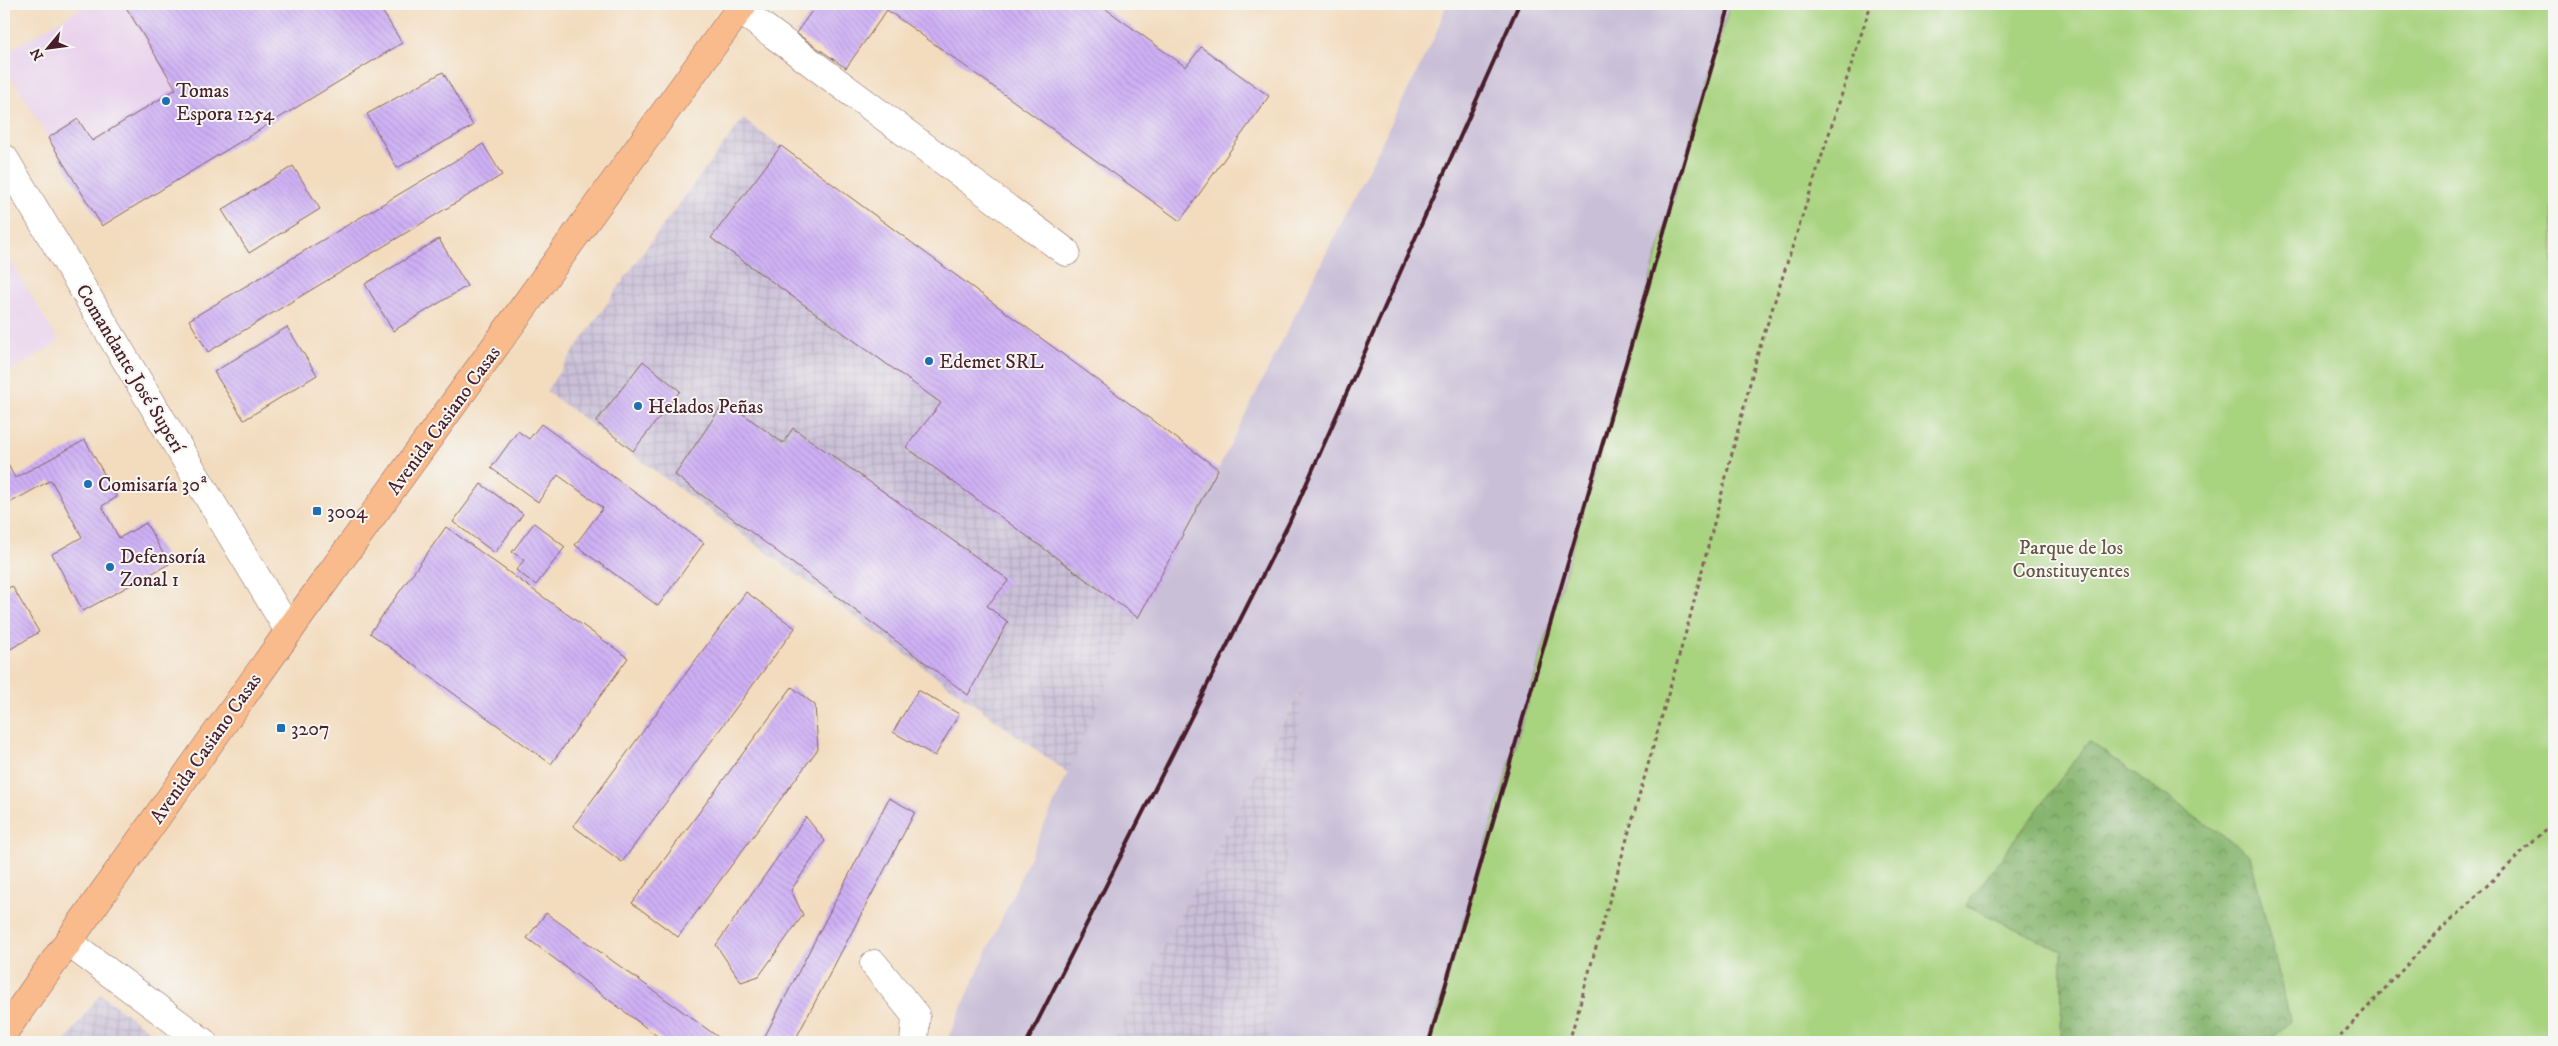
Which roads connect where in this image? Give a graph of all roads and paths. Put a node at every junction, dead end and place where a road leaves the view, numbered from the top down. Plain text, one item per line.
1 (1871, 4) edge
2 (741, 6) edge
3 (4, 158) edge
4 (1066, 252) dead end
5 (289, 631) junction
6 (2554, 822) edge
7 (68, 942) junction
8 (874, 964) dead end
9 (4, 1032) edge
10 (203, 1042) edge
11 (914, 1042) edge
12 (1569, 1042) edge
13 (2335, 1042) edge

1 - 12 path
2 - 4 street
2 - 5 main road, Avenida Casiano Casas
3 - 5 street, Comandante José Superí
5 - 7 main road, Avenida Casiano Casas
6 - 13 path
7 - 9 main road, Avenida Casiano Casas
7 - 10 street
8 - 11 street

